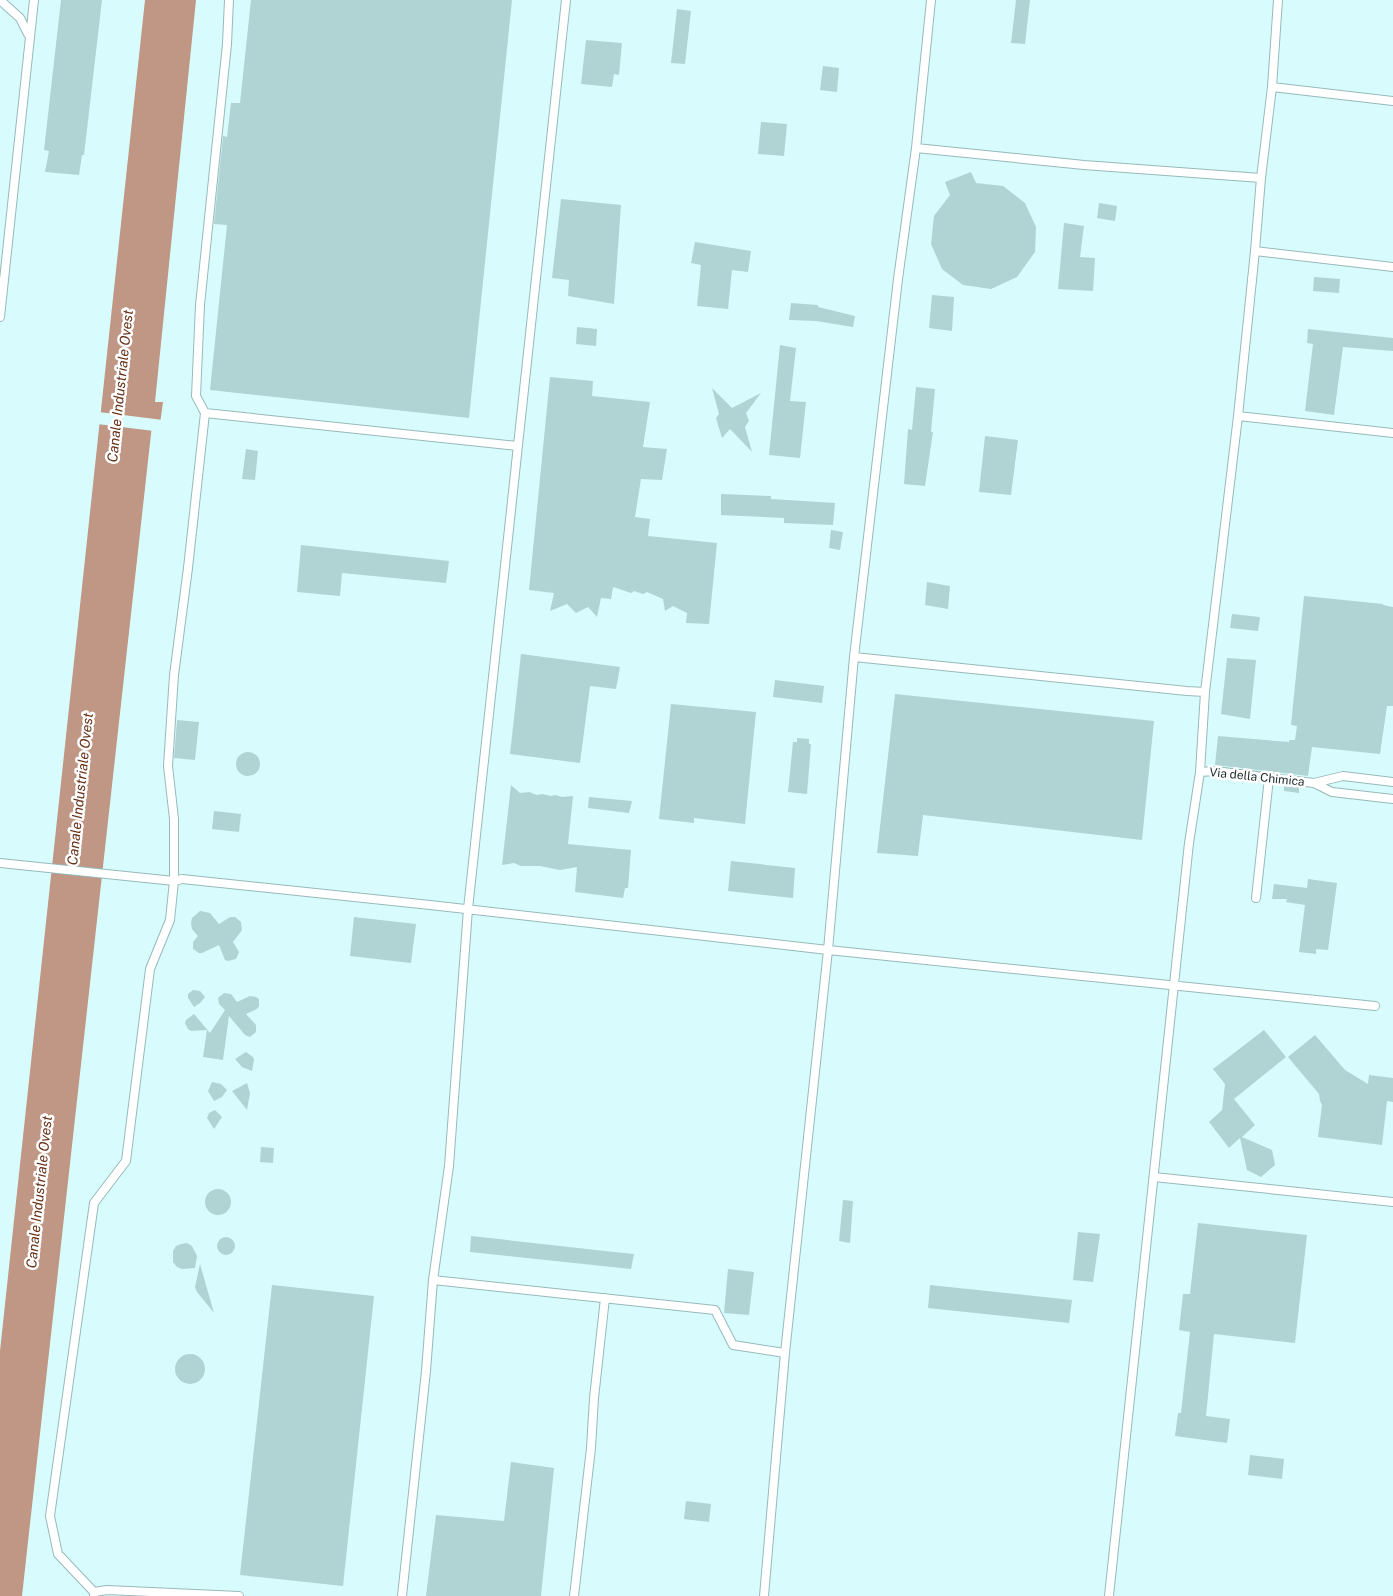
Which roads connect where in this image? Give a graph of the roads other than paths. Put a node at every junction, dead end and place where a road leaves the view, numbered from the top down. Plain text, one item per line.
1 (0, 0) edge
2 (34, 0) edge
3 (229, 0) edge
4 (566, 0) edge
5 (931, 0) edge
6 (1278, 0) edge
7 (29, 41) junction
8 (1272, 87) junction
9 (1393, 101) edge
10 (916, 148) junction
11 (1261, 178) junction
12 (1255, 251) junction
13 (1393, 267) edge
14 (0, 318) edge
15 (205, 412) junction
16 (1238, 416) junction
17 (1393, 433) edge
18 (518, 446) junction
19 (854, 657) junction
20 (1205, 692) junction
21 (1200, 772) junction
22 (1269, 778) junction
23 (1393, 782) edge
24 (1314, 783) junction
25 (1393, 799) edge
26 (0, 863) edge
27 (174, 881) junction
28 (1256, 898) dead end
29 (468, 909) junction
30 (828, 950) junction
31 (1174, 985) junction
32 (1375, 1006) dead end
33 (1154, 1177) junction
34 (1393, 1202) edge
35 (433, 1280) junction
36 (605, 1298) junction
37 (785, 1353) junction
38 (94, 1594) edge
39 (239, 1596) edge
40 (402, 1596) edge
41 (574, 1596) edge
42 (764, 1596) edge
43 (1109, 1596) edge

1 - 7 lane
2 - 7 lane
3 - 15 lane
4 - 18 lane
5 - 10 lane
6 - 8 lane
7 - 14 lane
8 - 9 lane
8 - 11 lane
10 - 11 lane
10 - 19 lane
11 - 12 lane
12 - 13 lane
12 - 16 lane
15 - 18 lane
15 - 27 lane
16 - 17 lane
16 - 20 lane
18 - 29 lane
19 - 20 lane
19 - 30 lane
20 - 21 lane
21 - 22 lane, Via della Chimica
21 - 31 lane
22 - 24 lane, Via della Chimica
22 - 28 lane
23 - 24 lane
24 - 25 lane
26 - 27 lane
27 - 29 lane
27 - 38 lane
29 - 30 lane
29 - 35 lane
30 - 31 lane
30 - 37 lane
31 - 32 lane
31 - 33 lane
33 - 34 lane
33 - 43 lane
35 - 36 lane
35 - 40 lane
36 - 37 lane
36 - 41 lane
37 - 42 lane
38 - 39 lane

